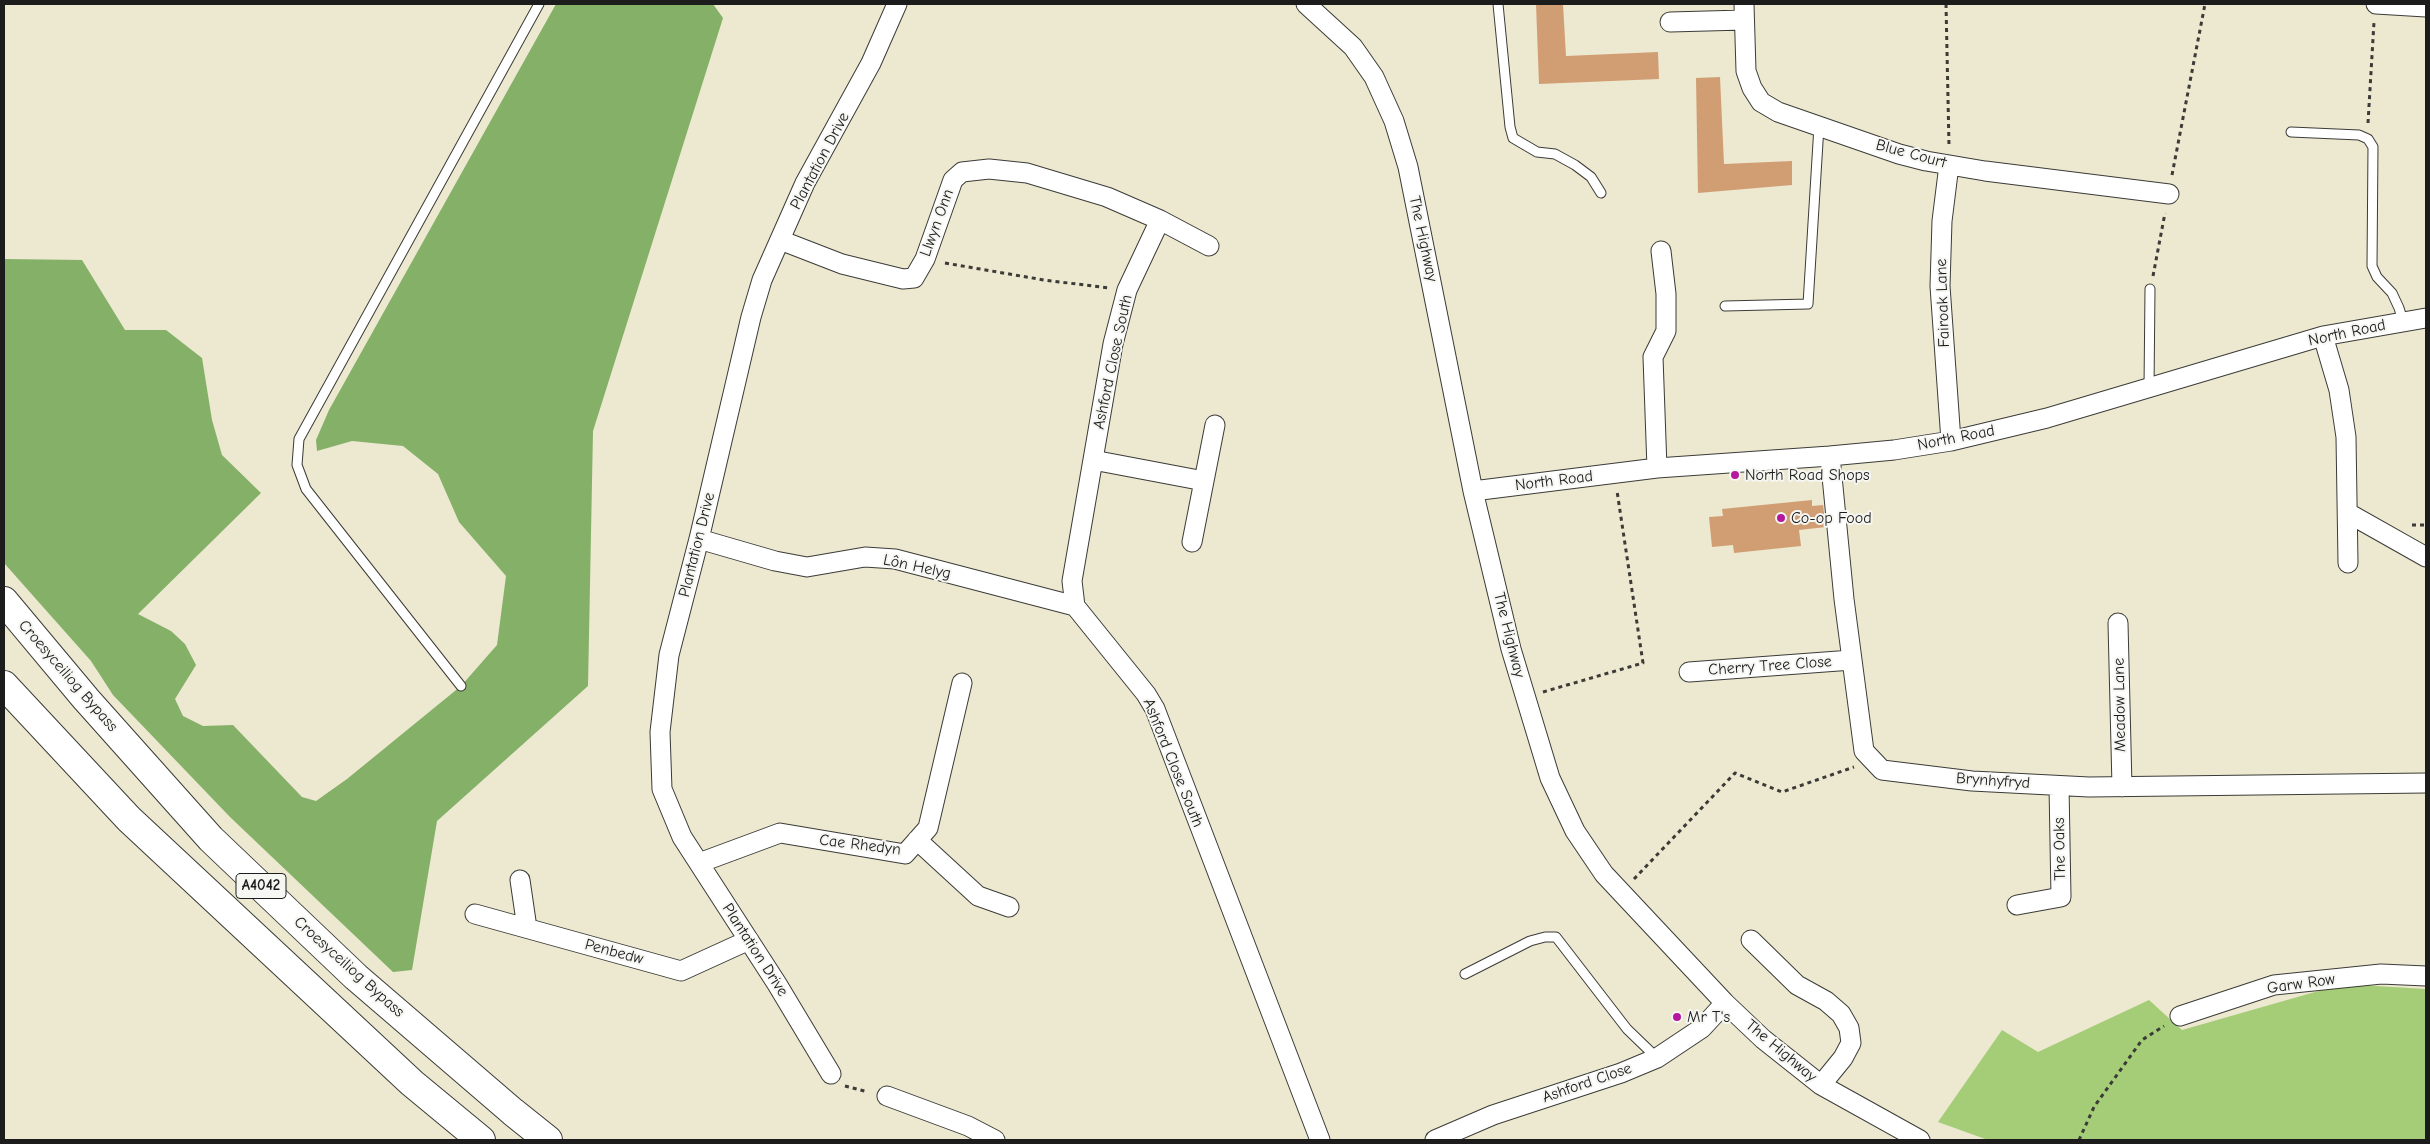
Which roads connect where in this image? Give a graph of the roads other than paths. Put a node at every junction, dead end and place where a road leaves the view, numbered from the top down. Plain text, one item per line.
1 (539, 4) edge
2 (897, 4) edge
3 (1306, 4) edge
4 (1498, 4) edge
5 (2426, 7) edge
6 (2375, 9) edge
7 (1744, 12) edge
8 (1670, 22) dead end
9 (1819, 126) junction
10 (2291, 132) dead end
11 (1949, 165) junction
12 (1601, 192) dead end
13 (2169, 194) road end
14 (1160, 220) junction
15 (780, 240) junction
16 (1209, 246) dead end
17 (1661, 251) dead end
18 (2150, 289) road end
19 (1725, 306) dead end
20 (2426, 318) edge
21 (2403, 321) junction
22 (2323, 336) junction
23 (2149, 389) junction
24 (1215, 425) dead end
25 (1951, 441) junction
26 (1830, 456) junction
27 (1093, 460) junction
28 (1657, 468) junction
29 (1204, 481) junction
30 (1473, 491) junction
31 (2348, 514) junction
32 (699, 539) junction
33 (1192, 542) dead end
34 (2426, 557) edge
35 (2348, 563) dead end
36 (4, 601) edge
37 (1075, 606) junction
38 (2118, 623) dead end
39 (1852, 660) junction
40 (1689, 672) dead end
41 (962, 683) dead end
42 (4, 685) edge
43 (460, 686) dead end
44 (2426, 783) edge
45 (2059, 786) junction
46 (2122, 787) junction
47 (918, 840) junction
48 (699, 863) junction
49 (520, 880) dead end
50 (2017, 905) dead end
51 (1009, 907) dead end
52 (474, 914) dead end
53 (527, 928) junction
54 (749, 940) junction
55 (1751, 940) dead end
56 (1465, 974) dead end
57 (2426, 976) edge
58 (1725, 1002) junction
59 (2180, 1016) road end
60 (1657, 1058) junction
61 (831, 1074) road end
62 (1821, 1085) junction
63 (887, 1096) road end
64 (481, 1140) edge
65 (548, 1140) edge
66 (995, 1140) edge
67 (1320, 1140) edge
68 (1435, 1140) edge
69 (1920, 1140) edge

1 - 43 lane
2 - 15 street, Plantation Drive
3 - 30 street, The Highway
4 - 12 lane
5 - 6 street
7 - 8 street
7 - 9 street, Blue Court
9 - 11 street, Blue Court
9 - 19 lane
10 - 21 lane
11 - 13 street, Blue Court
11 - 25 street, Fairoak Lane
14 - 15 street, Llwyn Onn
14 - 16 street, Llwyn Onn
14 - 27 street, Ashford Close South
15 - 32 street, Plantation Drive
17 - 28 street
18 - 23 lane
20 - 21 street, North Road
21 - 22 street, North Road
22 - 23 street, North Road
22 - 31 street
23 - 25 street, North Road
24 - 29 street
25 - 26 street, North Road
26 - 28 street, North Road
26 - 39 street
27 - 29 street
27 - 37 street, Ashford Close South
28 - 30 street, North Road
29 - 33 street
30 - 58 street, The Highway
31 - 34 street
31 - 35 street
32 - 37 street, Lôn Helyg
32 - 48 street, Plantation Drive
36 - 65 highway, Croesyceiliog Bypass / A4042
37 - 67 street, Ashford Close South
38 - 46 street, Meadow Lane
39 - 40 street, Cherry Tree Close
39 - 45 street, Brynhyfryd
41 - 47 street, Cae Rhedyn
42 - 64 highway, A4042
44 - 46 street, Brynhyfryd
45 - 46 street, Brynhyfryd
45 - 50 street, The Oaks
47 - 48 street, Cae Rhedyn
47 - 51 street
48 - 54 street, Plantation Drive
49 - 53 street
52 - 53 street, Penbedw
53 - 54 street, Penbedw
54 - 61 street, Plantation Drive
55 - 62 street
56 - 60 lane
57 - 59 street, Garw Row
58 - 60 street, Ashford Close
58 - 62 street, The Highway
60 - 68 street, Ashford Close
62 - 69 street, The Highway
63 - 66 street

